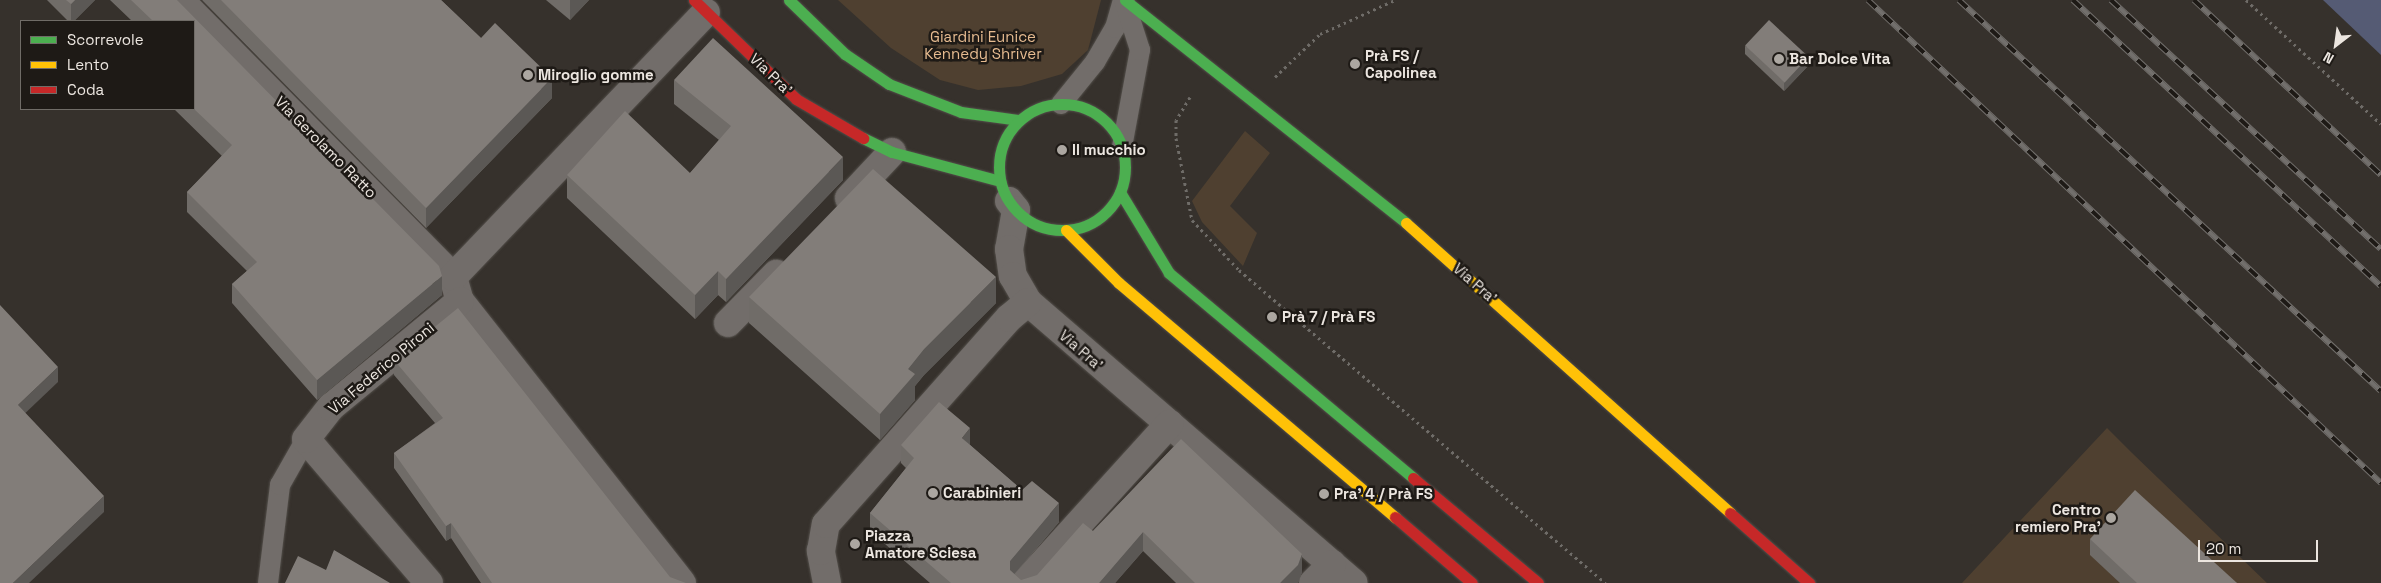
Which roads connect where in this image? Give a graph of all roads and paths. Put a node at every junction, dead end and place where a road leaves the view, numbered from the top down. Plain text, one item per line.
1 (180, 0) edge
2 (789, 0) edge
3 (1124, 0) edge
4 (1394, 0) edge
5 (2246, 0) edge
6 (700, 6) edge
7 (1208, 64) junction
8 (1254, 102) junction
9 (1061, 104) junction
10 (1019, 120) junction
11 (2381, 124) edge
12 (1122, 147) junction
13 (892, 152) junction
14 (1005, 191) junction
15 (1120, 192) junction
16 (828, 220) edge
17 (1066, 230) junction
18 (795, 254) edge
19 (457, 289) junction
20 (1028, 302) junction
21 (728, 323) dead end
22 (1169, 424) junction
23 (306, 439) junction
24 (1332, 564) junction
25 (268, 583) edge
26 (429, 583) edge
27 (682, 583) edge
28 (827, 583) edge
29 (1025, 583) edge
30 (1312, 583) edge
31 (1354, 583) edge
32 (1472, 583) edge
33 (1538, 583) edge
34 (1606, 583) edge
35 (1809, 583) edge

1 - 19 street, Via Gerolamo Ratto
2 - 10 main road
3 - 7 main road, Via Pra'
3 - 9 lane
3 - 12 lane
4 - 8 path
5 - 11 path
6 - 13 main road, Via Pra'
6 - 19 street, Via Federico Pironi
7 - 8 main road, Via Pra'
7 - 34 path
8 - 35 main road, Via Pra'
9 - 10 main road
9 - 12 main road
10 - 14 main road
12 - 15 main road
13 - 14 main road, Via Pra'
13 - 16 street
14 - 17 main road
14 - 20 street, Via Pra'
15 - 17 main road
15 - 33 main road
17 - 32 main road
18 - 21 street
19 - 23 street, Via Federico Pironi
19 - 27 street, Via Gerolamo Ratto
20 - 22 street, Via Pra'
20 - 28 street
22 - 24 street, Via Pra'
22 - 29 street
23 - 25 lane, Via Federico Pironi
23 - 26 street
24 - 30 street
24 - 31 street, Via Pra'

